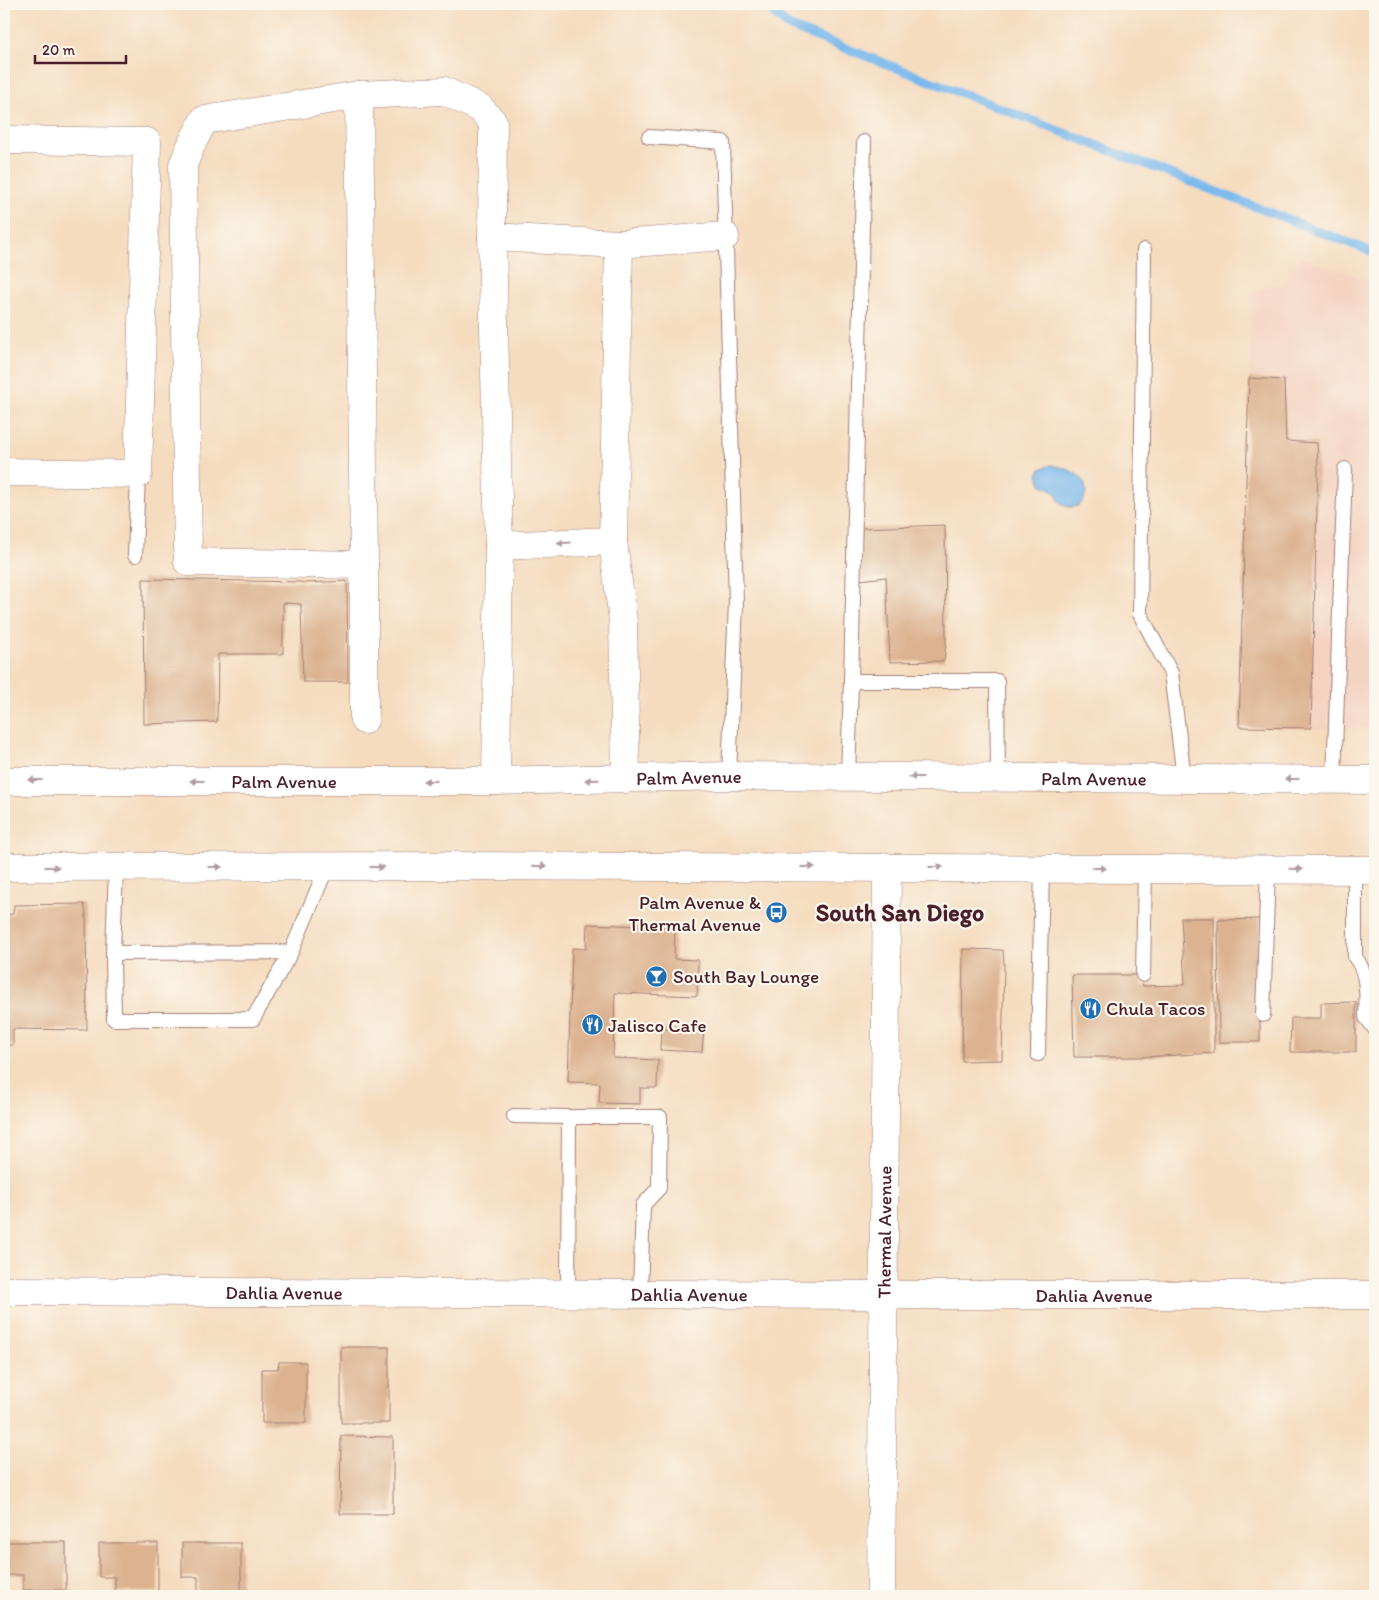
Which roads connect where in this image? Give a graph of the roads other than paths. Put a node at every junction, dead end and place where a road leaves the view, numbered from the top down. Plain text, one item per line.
1 (359, 95) junction
2 (649, 137) dead end
3 (4, 140) edge
4 (864, 142) dead end
5 (725, 236) junction
6 (492, 237) junction
7 (619, 244) junction
8 (1144, 250) dead end
9 (1345, 469) dead end
10 (4, 472) edge
11 (138, 474) junction
12 (613, 541) junction
13 (498, 546) junction
14 (135, 555) dead end
15 (364, 566) junction
16 (851, 680) junction
17 (364, 720) dead end
18 (729, 776) junction
19 (848, 777) junction
20 (998, 777) junction
21 (1184, 778) junction
22 (626, 779) junction
23 (1334, 779) junction
24 (1375, 780) edge
25 (4, 781) edge
26 (496, 782) junction
27 (4, 867) edge
28 (116, 867) junction
29 (327, 867) junction
30 (887, 867) junction
31 (1042, 868) junction
32 (1145, 869) junction
33 (1268, 869) junction
34 (1365, 870) edge
35 (291, 952) junction
36 (113, 953) junction
37 (1143, 975) dead end
38 (1263, 1015) dead end
39 (1375, 1029) edge
40 (1038, 1054) dead end
41 (514, 1116) dead end
42 (569, 1117) junction
43 (4, 1291) edge
44 (568, 1294) junction
45 (640, 1294) junction
46 (884, 1295) junction
47 (1375, 1295) edge
48 (881, 1596) edge

1 - 6 main road
1 - 15 main road
1 - 15 main road
2 - 5 lane
3 - 11 main road
4 - 16 lane
5 - 7 main road
5 - 18 lane
6 - 7 main road
6 - 13 main road
7 - 12 main road
8 - 21 lane
9 - 23 lane
10 - 11 main road
11 - 14 lane
12 -> 13 main road
12 - 22 main road
13 - 26 main road
15 - 17 main road
16 - 19 lane
16 - 20 lane
18 - 19 main road, Palm Avenue
18 - 22 main road, Palm Avenue
20 -> 19 main road, Palm Avenue
20 - 21 main road, Palm Avenue
23 -> 21 main road, Palm Avenue
22 -> 26 main road, Palm Avenue
23 - 24 main road, Palm Avenue
26 -> 25 main road, Palm Avenue
27 -> 28 main road
28 -> 29 main road
28 - 36 lane
29 -> 30 main road
29 - 35 lane
30 -> 31 main road
30 - 46 main road, Thermal Avenue
31 -> 32 main road
31 - 40 lane
32 - 33 main road
32 - 37 lane
33 -> 34 main road
33 - 38 lane
34 - 39 lane
35 - 36 lane
35 - 36 lane
41 - 42 lane
42 - 44 lane
42 - 45 lane
43 - 44 main road, Dahlia Avenue
44 - 45 main road, Dahlia Avenue
45 - 46 main road, Dahlia Avenue
46 - 47 main road, Dahlia Avenue
46 - 48 main road, Thermal Avenue

